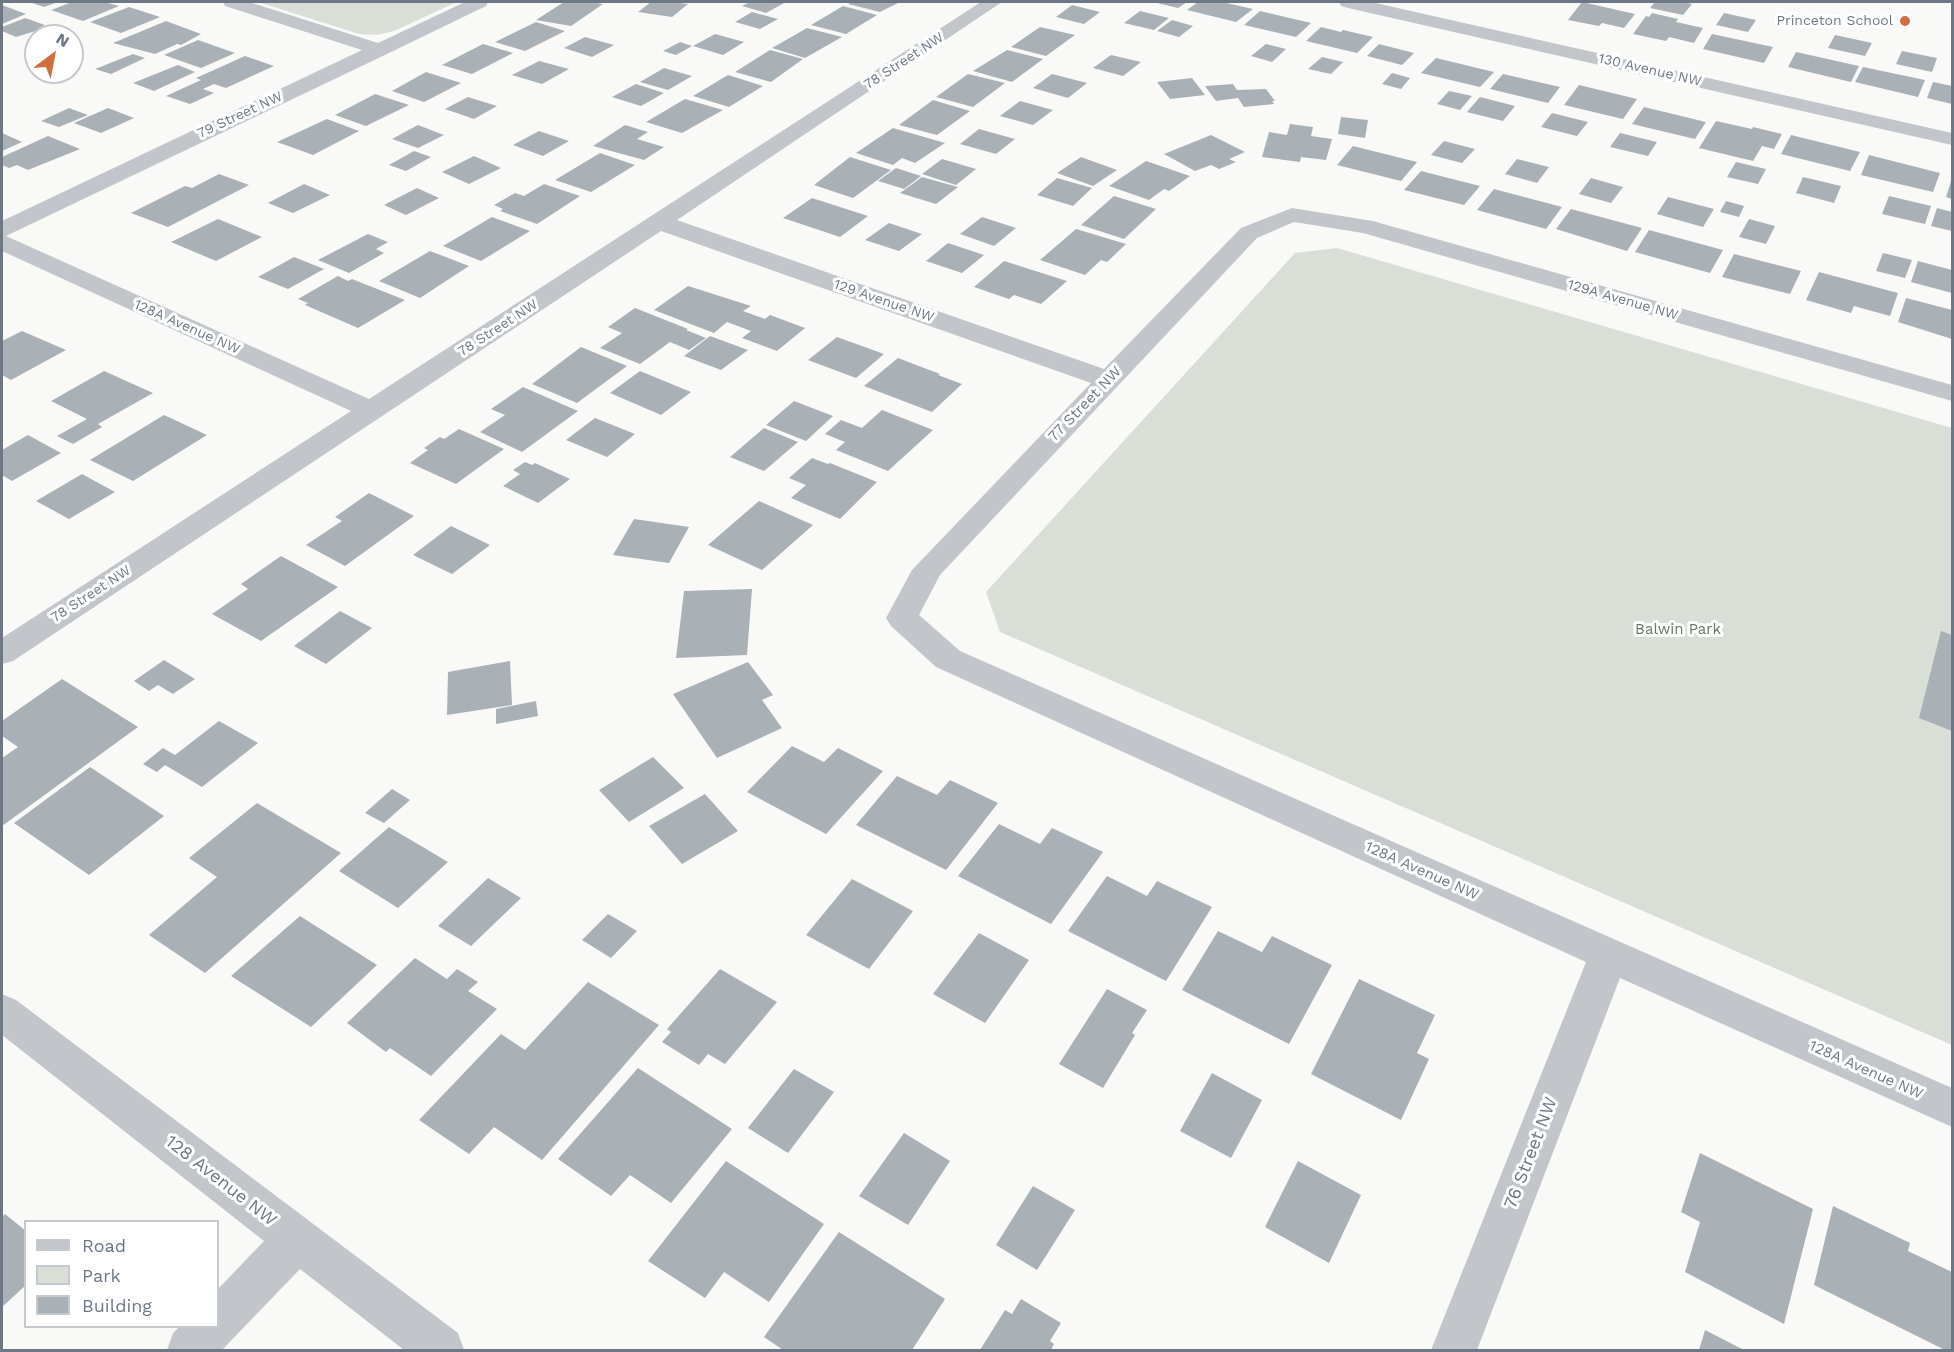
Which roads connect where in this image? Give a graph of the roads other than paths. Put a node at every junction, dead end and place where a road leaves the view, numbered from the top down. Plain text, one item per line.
1 (232, 2) edge
2 (479, 2) edge
3 (993, 2) edge
4 (1348, 2) edge
5 (380, 50) junction
6 (1953, 139) edge
7 (1292, 215) joint
8 (659, 222) junction
9 (2, 230) edge
10 (2, 242) edge
11 (1108, 380) junction
12 (1953, 393) edge
13 (372, 410) junction
14 (902, 618) joint
15 (2, 653) edge
16 (1609, 955) junction
17 (2, 1012) edge
18 (1953, 1108) edge
19 (297, 1239) junction
20 (219, 1321) edge
21 (211, 1328) edge
22 (190, 1350) edge
23 (441, 1350) edge
24 (1454, 1350) edge

1 - 5 street
2 - 5 street, 79 Street NW
3 - 8 street, 78 Street NW
4 - 6 street, 130 Avenue NW
5 - 9 street, 79 Street NW
7 - 11 street, 77 Street NW
7 - 12 street, 129A Avenue NW
8 - 11 street, 129 Avenue NW
8 - 13 street, 78 Street NW
10 - 13 street, 128A Avenue NW
11 - 14 street, 77 Street NW
13 - 15 street, 78 Street NW
14 - 16 street, 128A Avenue NW
16 - 18 street, 128A Avenue NW
16 - 24 street, 76 Street NW
17 - 19 street, 128 Avenue NW
19 - 20 street
19 - 23 street, 128 Avenue NW
21 - 22 street

